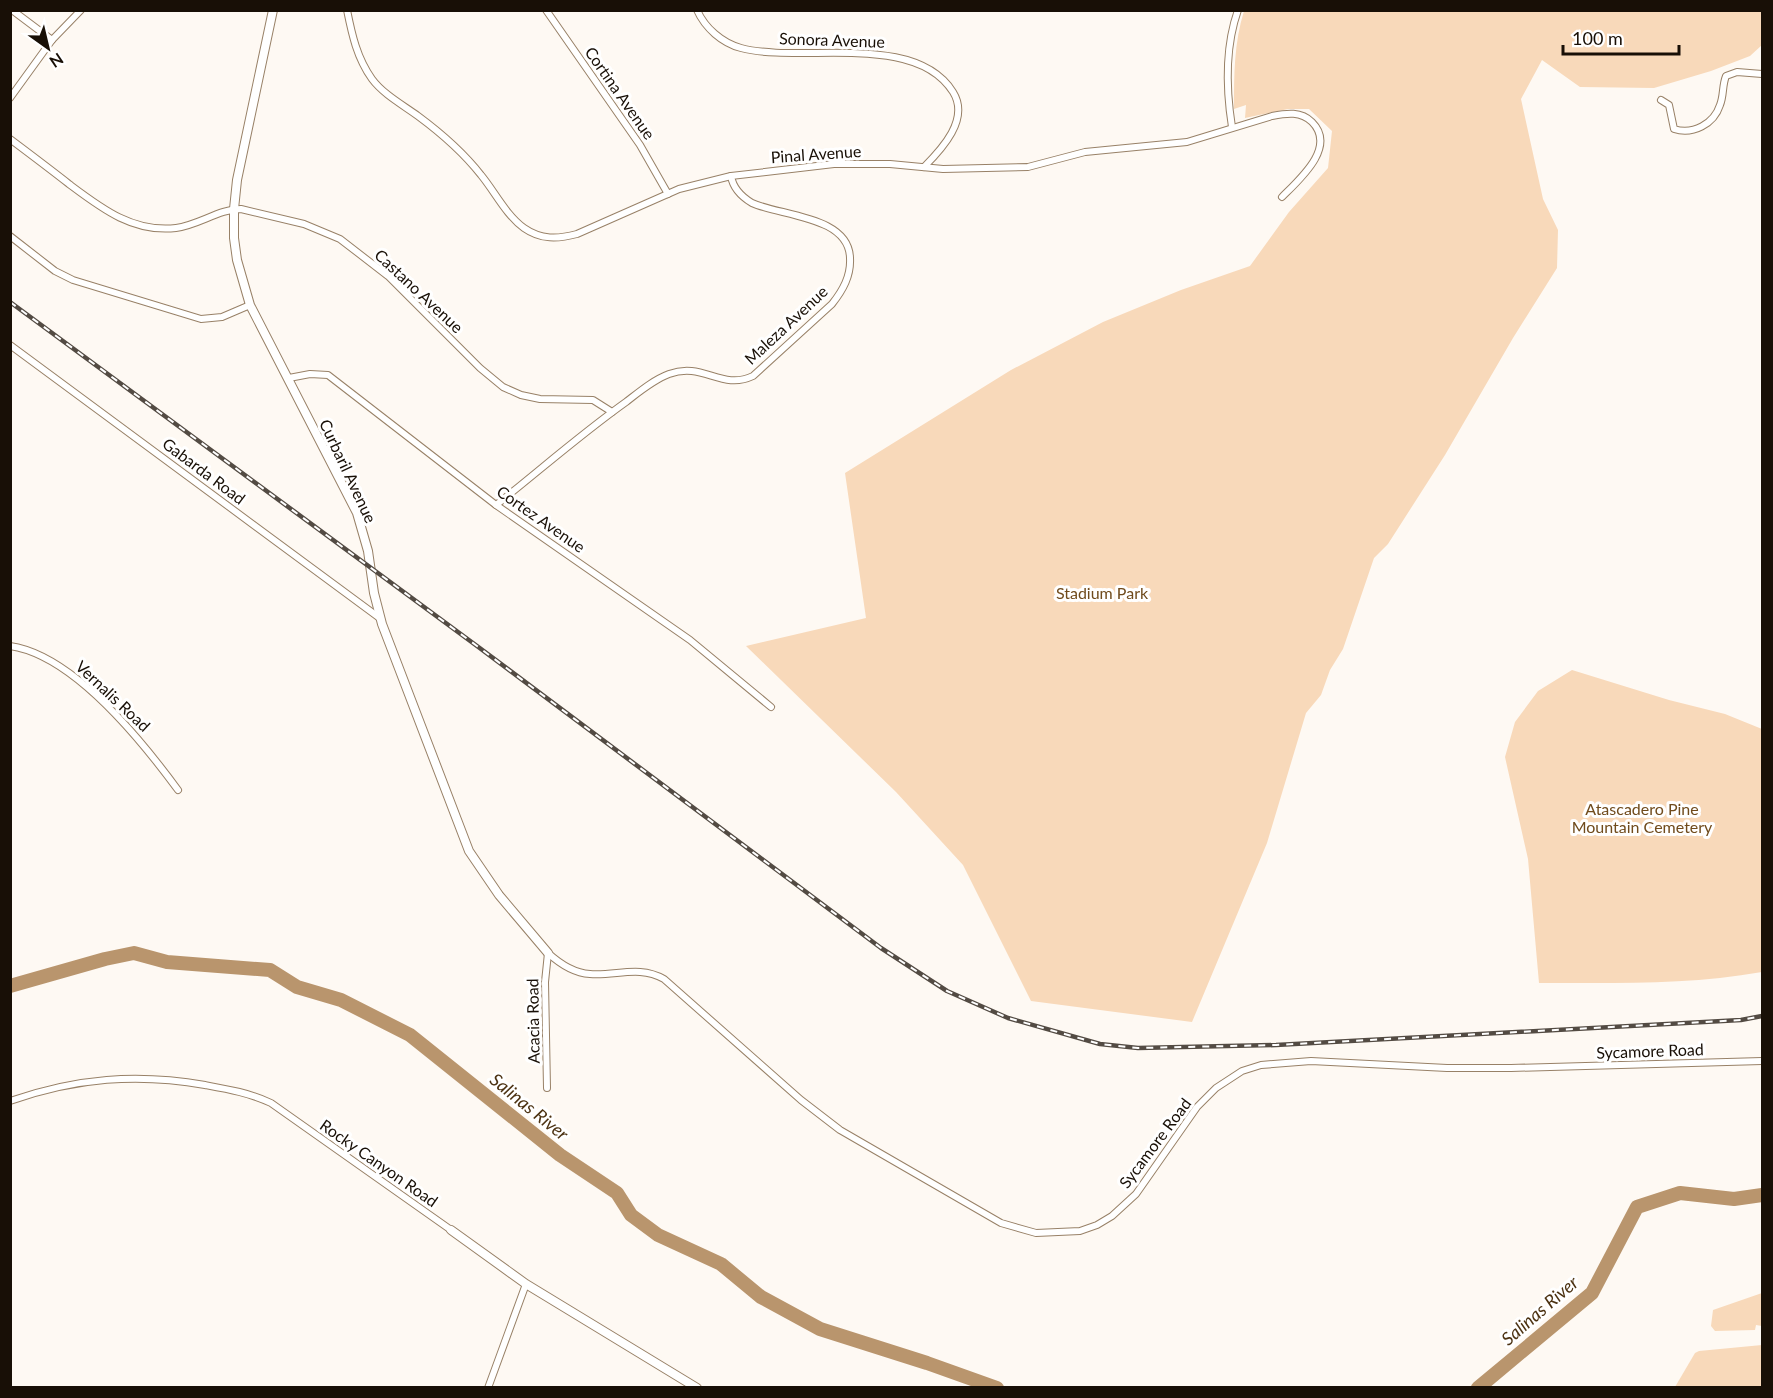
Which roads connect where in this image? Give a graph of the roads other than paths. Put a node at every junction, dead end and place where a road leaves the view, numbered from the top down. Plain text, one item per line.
1 (12, 10) edge
2 (81, 10) edge
3 (273, 10) edge
4 (347, 10) edge
5 (546, 10) edge
6 (697, 10) edge
7 (1238, 10) edge
8 (52, 40) junction
9 (1762, 74) edge
10 (10, 98) edge
11 (1661, 100) dead end
12 (1232, 127) junction
13 (10, 139) edge
14 (924, 167) junction
15 (731, 176) junction
16 (668, 194) junction
17 (1282, 197) dead end
18 (234, 209) junction
19 (10, 236) edge
20 (250, 305) junction
21 (10, 345) edge
22 (289, 378) junction
23 (612, 412) junction
24 (496, 505) junction
25 (381, 619) junction
26 (10, 646) edge
27 (771, 707) dead end
28 (178, 790) dead end
29 (548, 953) junction
30 (1762, 1061) edge
31 (547, 1088) dead end
32 (10, 1101) edge
33 (451, 1230) joint
34 (526, 1284) junction
35 (488, 1388) edge
36 (697, 1388) edge

1 - 8 street
2 - 8 street
3 - 18 street, Curbaril Avenue
4 - 16 street, Pinal Avenue
5 - 16 street, Cortina Avenue
6 - 14 street, Sonora Avenue
7 - 12 street
8 - 10 street
9 - 11 street
12 - 14 street, Pinal Avenue
12 - 17 street, Pinal Avenue
13 - 18 street
14 - 15 street, Pinal Avenue
15 - 16 street, Pinal Avenue
15 - 23 street, Maleza Avenue
18 - 20 street, Curbaril Avenue
18 - 23 street, Castano Avenue
19 - 20 street
20 - 22 street, Curbaril Avenue
21 - 25 street, Gabarda Road
22 - 24 street, Cortez Avenue
22 - 25 street, Curbaril Avenue
23 - 24 street, Maleza Avenue
24 - 27 street, Cortez Avenue
25 - 29 street, Curbaril Avenue
26 - 28 street, Vernalis Road
29 - 30 street, Sycamore Road
29 - 31 street, Acacia Road
32 - 33 street, Rocky Canyon Road
33 - 34 street, Rocky Canyon Road
34 - 35 street
34 - 36 street, Rocky Canyon Road

